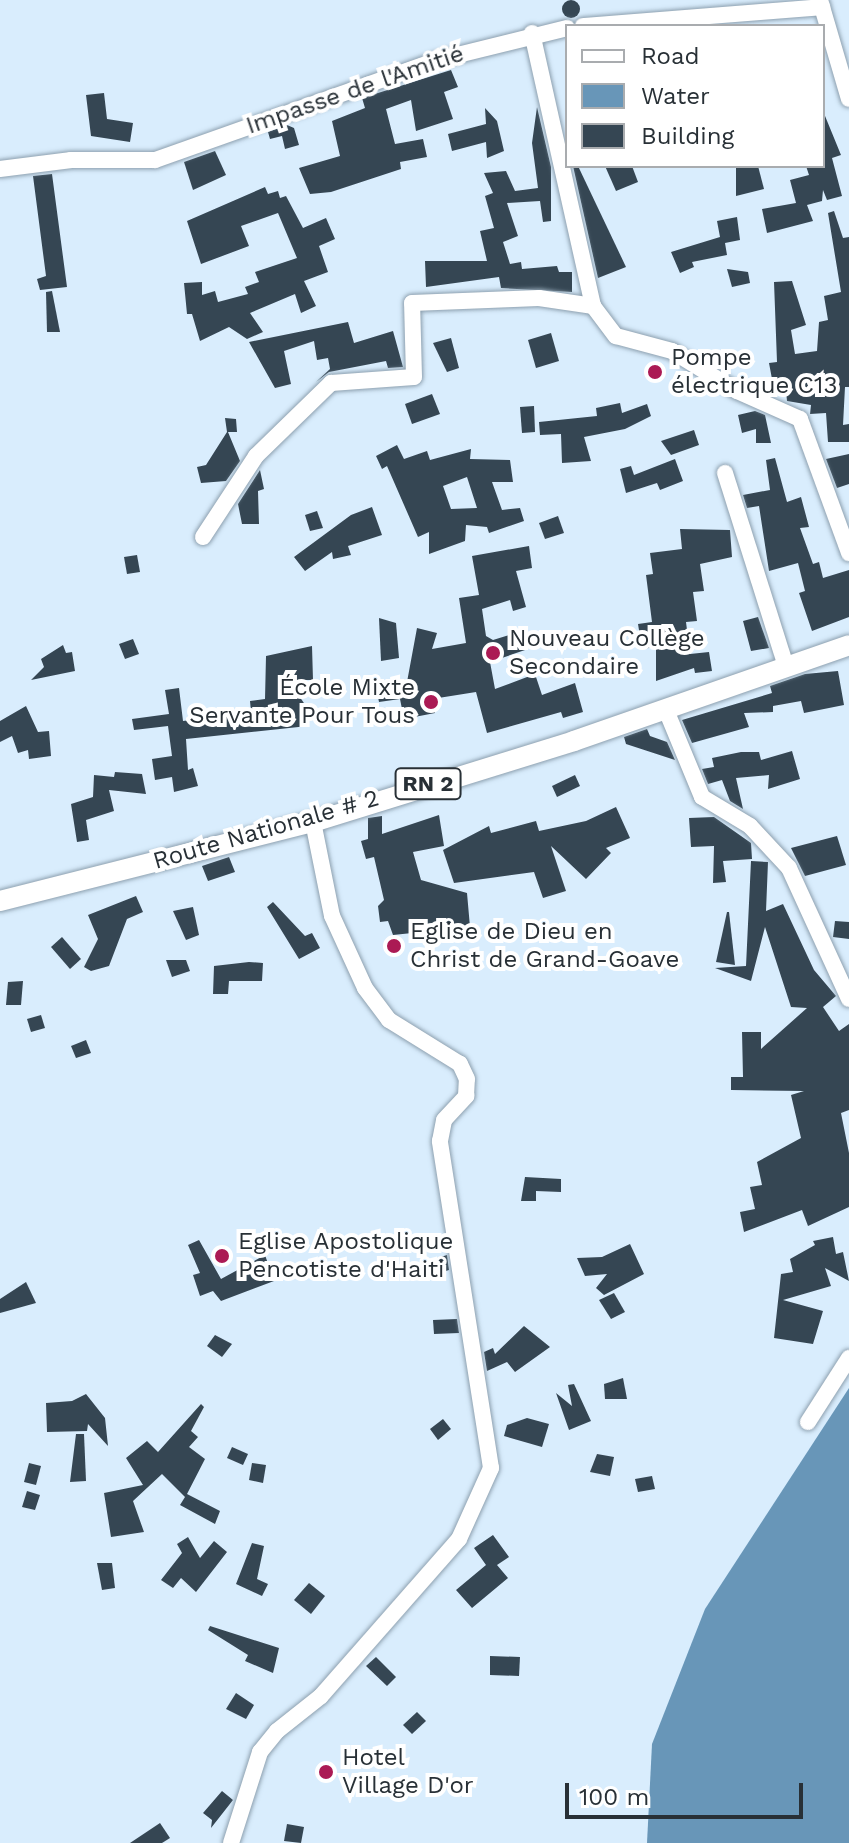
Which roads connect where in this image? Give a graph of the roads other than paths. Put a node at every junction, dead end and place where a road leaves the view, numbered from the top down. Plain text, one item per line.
1 (821, 3) edge
2 (604, 24) edge
3 (565, 28) edge
4 (532, 33) junction
5 (849, 99) edge
6 (0, 169) edge
7 (593, 306) junction
8 (725, 473) dead end
9 (203, 537) dead end
10 (849, 553) edge
11 (849, 645) edge
12 (786, 666) junction
13 (666, 710) junction
14 (313, 822) junction
15 (0, 901) edge
16 (849, 999) edge
17 (849, 1358) edge
18 (808, 1422) dead end
19 (231, 1843) edge

1 - 2 street
1 - 5 street
3 - 4 street, Impasse de l'Amitié
4 - 6 street, Impasse de l'Amitié
4 - 7 street
7 - 9 street
7 - 10 street
8 - 12 street
11 - 12 main road, Route Nationale # 2 / RN 2
12 - 13 main road, Route Nationale # 2 / RN 2
13 - 14 main road, Route Nationale # 2 / RN 2
13 - 16 street
14 - 15 main road, Route Nationale # 2 / RN 2
14 - 19 street
17 - 18 street

